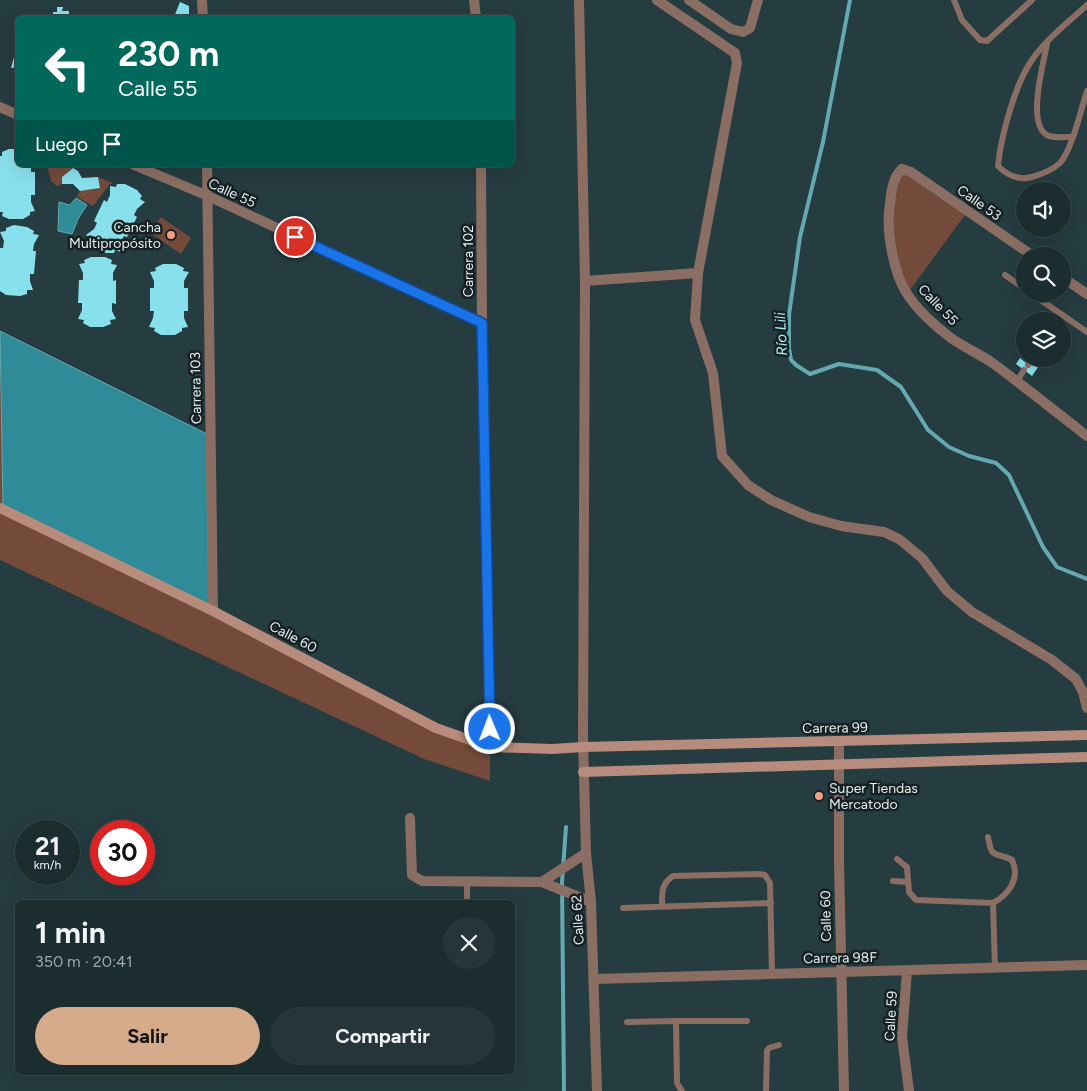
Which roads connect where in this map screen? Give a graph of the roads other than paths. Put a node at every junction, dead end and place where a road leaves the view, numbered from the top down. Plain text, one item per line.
1 (202, 0) edge
2 (474, 0) edge
3 (579, 0) edge
4 (657, 0) edge
5 (689, 0) edge
6 (758, 0) edge
7 (954, 0) edge
8 (1026, 2) edge
9 (1087, 5) edge
10 (202, 15) edge
11 (476, 15) edge
12 (1048, 42) junction
13 (1087, 91) edge
14 (0, 108) edge
15 (15, 114) edge
16 (1072, 137) junction
17 (139, 167) edge
18 (207, 167) edge
19 (481, 167) edge
20 (911, 172) joint
21 (208, 196) junction
22 (1020, 247) edge
23 (698, 273) junction
24 (1005, 275) dead end
25 (585, 281) junction
26 (1016, 283) edge
27 (1071, 283) edge
28 (1087, 294) edge
29 (1041, 302) edge
30 (1053, 312) edge
31 (482, 323) junction
32 (1071, 324) edge
33 (1087, 332) edge
34 (1027, 367) edge
35 (1017, 381) junction
36 (1087, 436) edge
37 (0, 508) edge
38 (213, 611) junction
39 (1087, 708) edge
40 (1087, 734) edge
41 (839, 741) junction
42 (490, 747) junction
43 (583, 747) junction
44 (1087, 757) edge
45 (839, 764) junction
46 (583, 772) junction
47 (410, 818) dead end
48 (988, 837) dead end
49 (586, 853) junction
50 (896, 859) dead end
51 (893, 881) dead end
52 (467, 882) junction
53 (542, 882) junction
54 (908, 882) junction
55 (467, 900) edge
56 (592, 902) junction
57 (993, 903) junction
58 (770, 904) junction
59 (662, 906) junction
60 (623, 908) dead end
61 (1087, 965) edge
62 (995, 968) junction
63 (907, 971) junction
64 (841, 972) junction
65 (772, 974) junction
66 (594, 979) junction
67 (676, 1021) junction
68 (747, 1021) dead end
69 (627, 1022) dead end
70 (779, 1045) dead end
71 (597, 1091) edge
72 (682, 1091) edge
73 (766, 1091) edge
74 (844, 1091) edge
75 (910, 1091) edge

1 - 10 street
2 - 11 street
3 - 25 street, Calle 62
4 - 23 street
5 - 6 street
7 - 8 lane
9 - 12 lane
12 - 16 lane
12 - 16 lane
13 - 16 lane
14 - 15 street
17 - 21 street, Calle 55
18 - 21 street, Carrera 103
19 - 31 street, Carrera 102
20 - 22 street, Calle 53
20 - 35 street, Calle 55
21 - 31 street, Calle 55
21 - 38 street, Carrera 103
23 - 25 street
23 - 39 street
24 - 26 lane
25 - 43 street, Calle 62
27 - 28 street
29 - 30 lane
31 - 42 street, Carrera 102
32 - 33 lane
34 - 35 lane
35 - 36 street, Calle 55
37 - 38 street, Calle 60
38 - 42 street, Calle 60
40 - 41 street, Carrera 99
41 - 43 street, Carrera 99
41 - 45 street, Calle 60
42 - 43 street, Calle 60
43 - 46 street, Calle 62
44 - 45 street
45 - 46 street
45 - 64 street, Calle 60
46 - 49 street, Calle 62
47 - 52 street
48 - 57 lane
49 - 53 street
49 - 56 street, Calle 62
50 - 54 lane
51 - 54 lane
52 - 53 street
52 - 55 lane
53 - 56 street
54 - 57 lane
56 - 66 street, Calle 62
57 - 62 lane
58 - 59 lane
58 - 59 lane
58 - 65 lane
59 - 60 lane
61 - 62 street, Carrera 98F
62 - 63 street, Carrera 98F
63 - 64 street, Carrera 98F
63 - 75 street, Calle 59
64 - 65 street, Carrera 98F
64 - 74 street, Calle 60
65 - 66 street, Carrera 98F
66 - 71 street, Calle 62
67 - 68 lane
67 - 69 lane
67 - 72 lane
70 - 73 lane

